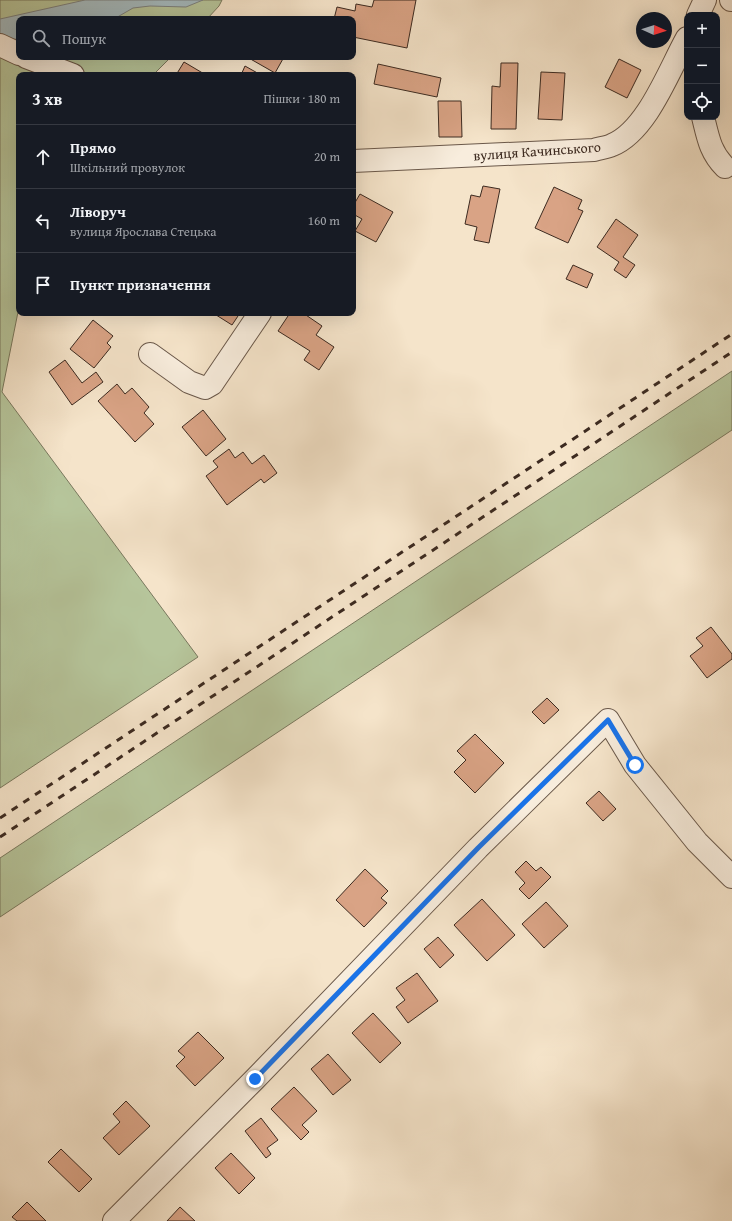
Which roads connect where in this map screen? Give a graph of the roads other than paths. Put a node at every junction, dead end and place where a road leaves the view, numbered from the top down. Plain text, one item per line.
1 (704, 0) edge
2 (699, 12) edge
3 (684, 44) edge
4 (0, 45) edge
5 (16, 53) edge
6 (34, 60) edge
7 (65, 72) edge
8 (704, 120) edge
9 (356, 161) edge
10 (725, 168) dead end
11 (258, 316) edge
12 (150, 354) dead end
13 (732, 877) edge
14 (114, 1221) edge

1 - 2 street
3 - 9 street, вулиця Качинського
4 - 5 street
6 - 7 street
8 - 10 street
11 - 12 street
13 - 14 street

